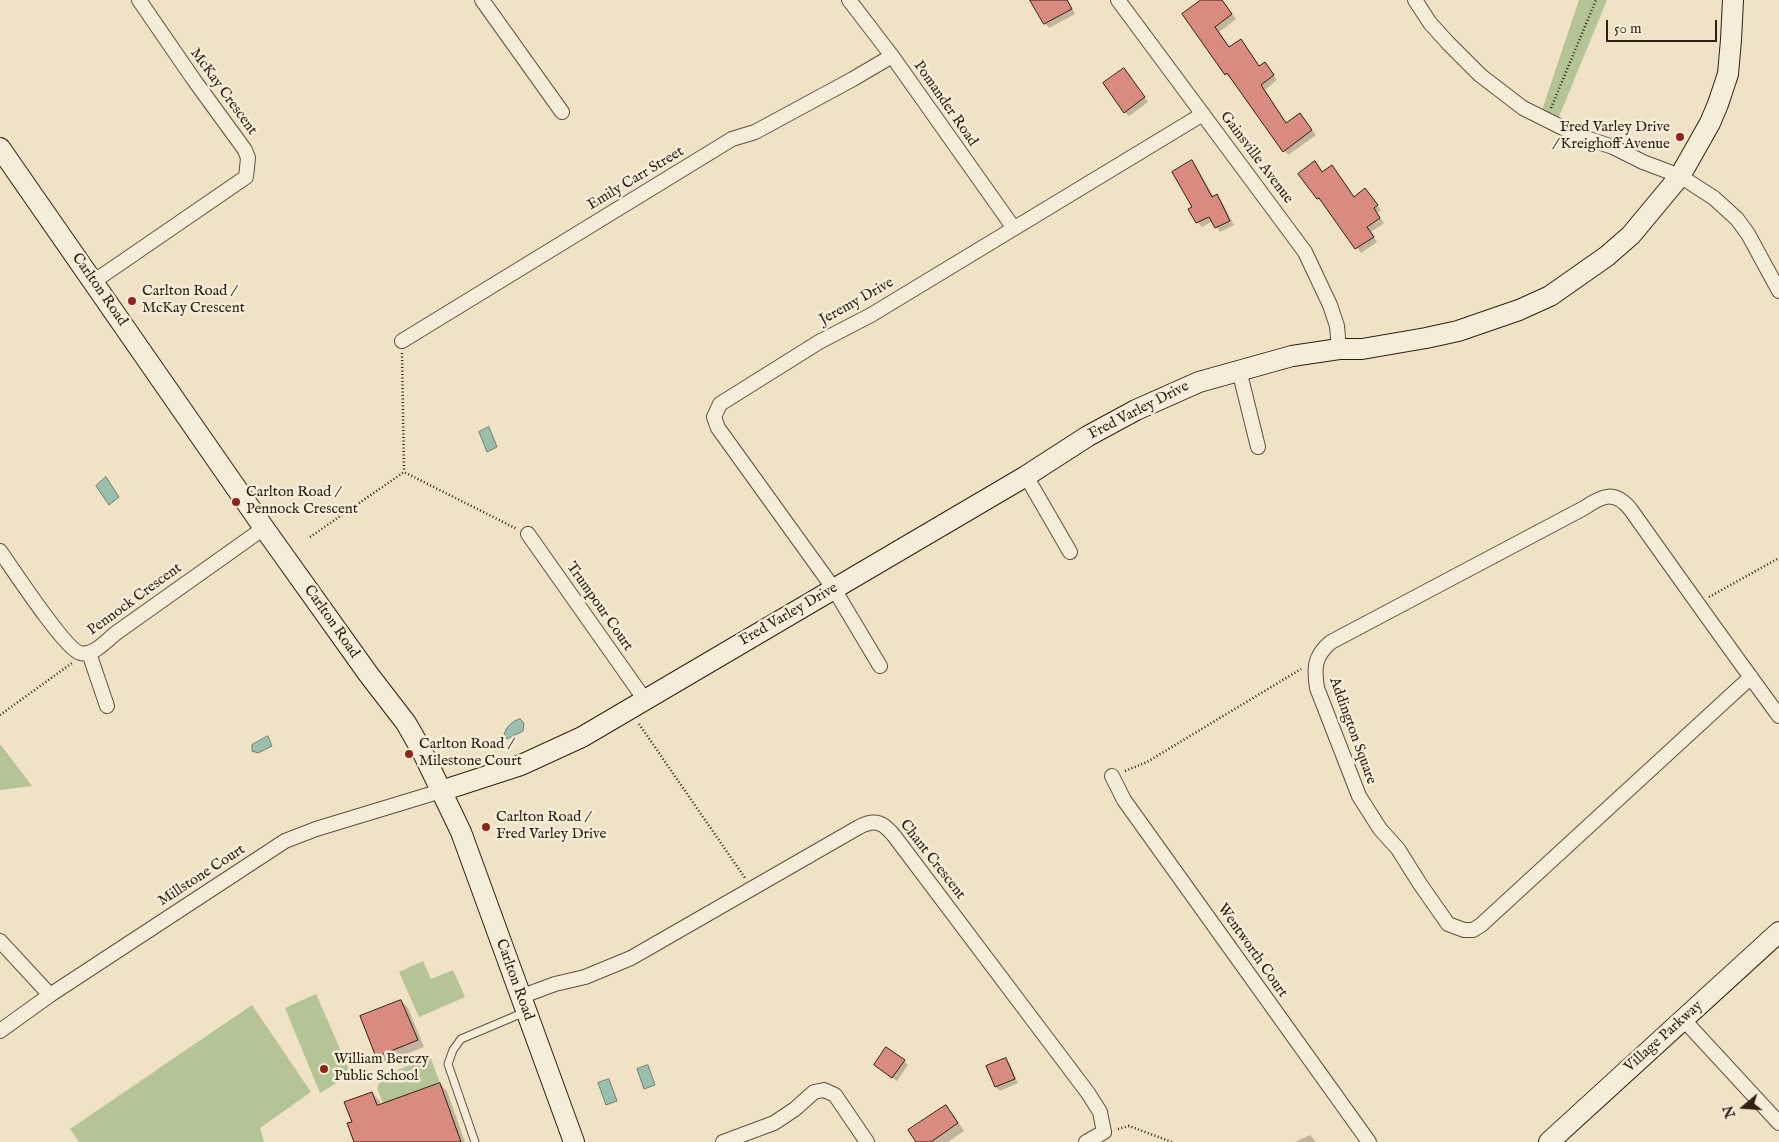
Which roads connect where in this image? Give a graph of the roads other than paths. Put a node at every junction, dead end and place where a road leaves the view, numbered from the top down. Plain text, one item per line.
1 (139, 0) edge
2 (482, 0) edge
3 (849, 0) edge
4 (1118, 0) edge
5 (1415, 0) edge
6 (1733, 0) edge
7 (892, 56) junction
8 (562, 112) dead end
9 (1203, 114) junction
10 (0, 148) edge
11 (1680, 176) junction
12 (1013, 228) junction
13 (93, 282) junction
14 (1779, 291) edge
15 (402, 341) road end
16 (1339, 348) junction
17 (1239, 370) junction
18 (1258, 447) dead end
19 (1026, 476) junction
20 (264, 528) junction
21 (528, 534) road end
22 (0, 551) edge
23 (1070, 552) dead end
24 (834, 589) junction
25 (85, 653) junction
26 (880, 666) dead end
27 (1751, 677) junction
28 (637, 704) junction
29 (106, 706) dead end
30 (1779, 716) edge
31 (1112, 776) road end
32 (441, 791) junction
33 (1779, 932) edge
34 (0, 941) edge
35 (50, 995) junction
36 (523, 1004) junction
37 (1683, 1019) junction
38 (0, 1031) edge
39 (1779, 1123) edge
40 (475, 1142) edge
41 (574, 1142) edge
42 (723, 1142) edge
43 (867, 1142) edge
44 (1086, 1142) edge
45 (1369, 1142) edge
46 (1549, 1142) edge

1 - 13 street, McKay Crescent
2 - 8 street
3 - 7 street, Pomander Road
4 - 9 street, Gainsville Avenue
5 - 11 street
6 - 11 street, Fred Varley Drive
7 - 12 street, Pomander Road
7 - 15 street, Emily Carr Street
9 - 12 street, Jeremy Drive
9 - 16 street, Gainsville Avenue
10 - 13 street, Carlton Road
11 - 14 street
11 - 16 street, Fred Varley Drive
12 - 24 street, Jeremy Drive
13 - 20 street, Carlton Road
16 - 17 street, Fred Varley Drive
17 - 18 street
17 - 19 street, Fred Varley Drive
19 - 23 street
19 - 24 street, Fred Varley Drive
20 - 25 street, Pennock Crescent
20 - 32 street, Carlton Road
21 - 28 street, Trumpour Court
22 - 25 street, Pennock Crescent
24 - 26 street, Jeremy Drive
24 - 28 street, Fred Varley Drive
25 - 29 street
27 - 27 street, Addington Square
27 - 30 street
28 - 32 street, Fred Varley Drive
31 - 45 street, Wentworth Court
32 - 35 street, Millstone Court
32 - 36 street, Carlton Road
33 - 37 street, Village Parkway
34 - 35 street
35 - 38 street, Millstone Court
36 - 40 lane
36 - 41 street, Carlton Road
36 - 44 street, Chant Crescent
37 - 39 street
37 - 46 street, Village Parkway
42 - 43 street

